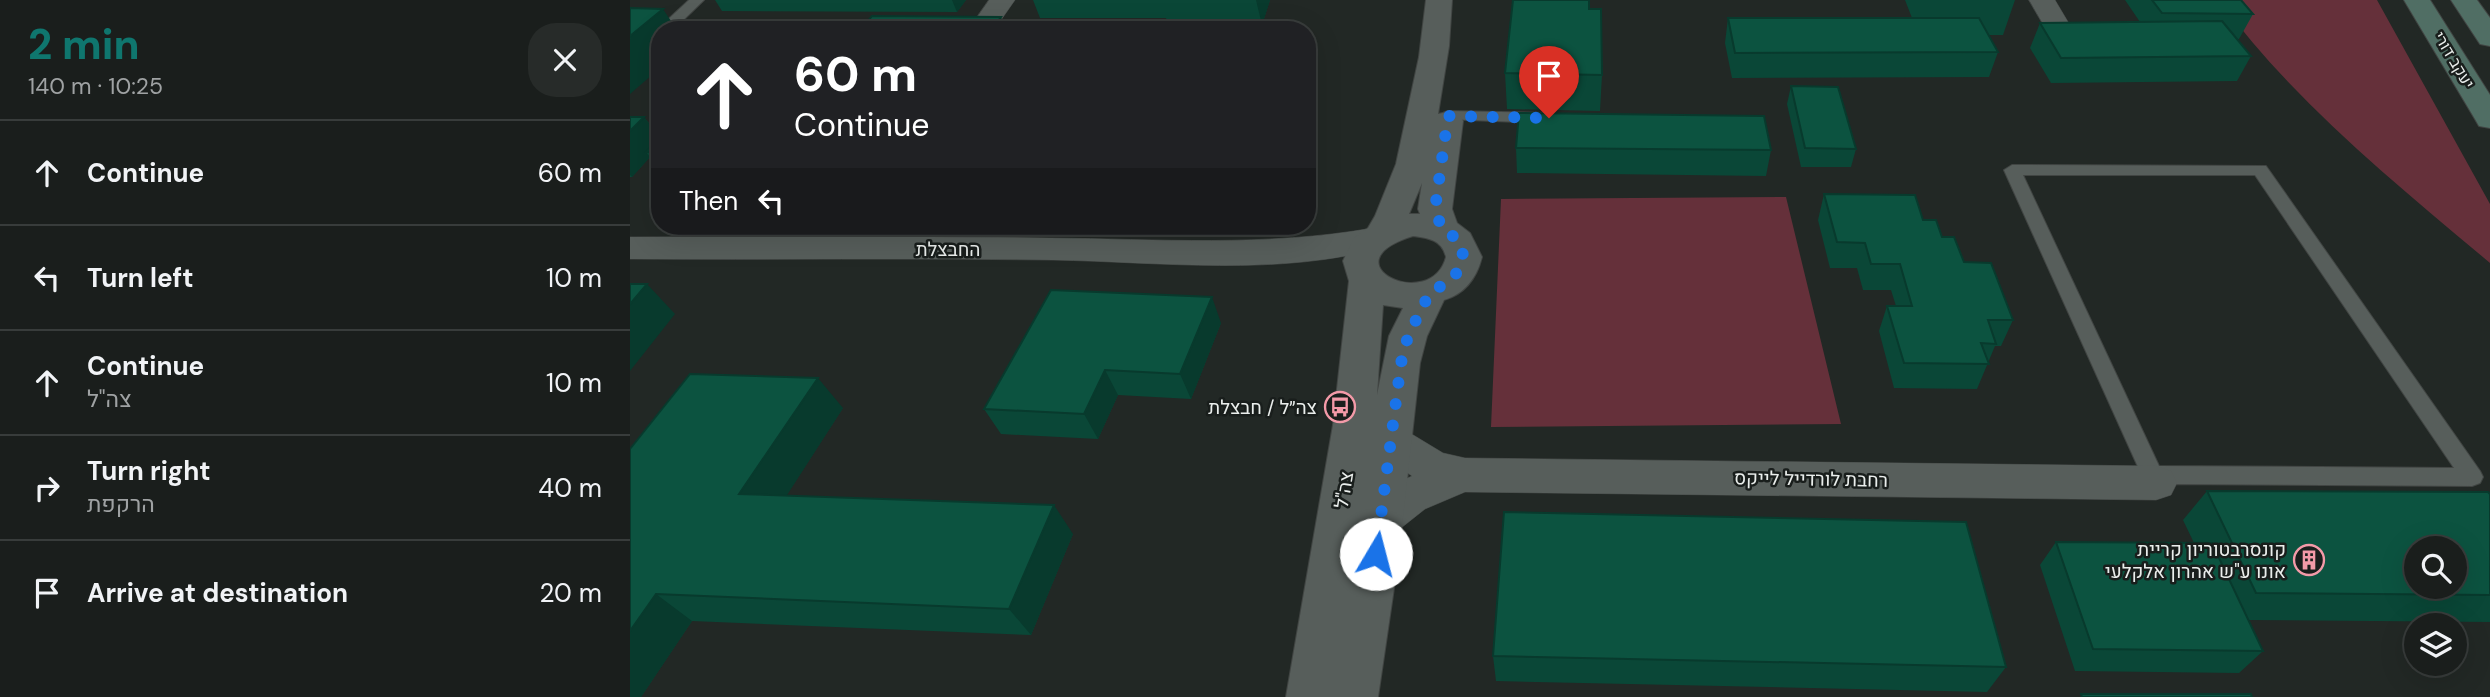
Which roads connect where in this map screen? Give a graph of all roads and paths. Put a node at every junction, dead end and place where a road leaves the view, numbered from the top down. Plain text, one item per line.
1 (697, 0) edge
2 (1002, 0) edge
3 (1439, 0) edge
4 (1466, 0) edge
5 (2042, 0) edge
6 (2417, 0) edge
7 (2463, 0) edge
8 (674, 21) edge
9 (987, 21) edge
10 (630, 27) edge
11 (651, 27) edge
12 (2490, 38) edge
13 (2067, 42) edge
14 (1448, 116) junction
15 (1556, 118) edge
16 (2490, 119) edge
17 (1442, 229) junction
18 (1378, 236) junction
19 (630, 248) edge
20 (1266, 253) junction
21 (1364, 278) junction
22 (1430, 292) junction
23 (1391, 441) junction
24 (1465, 475) junction
25 (2154, 479) junction
26 (1381, 519) junction
27 (1311, 697) edge
28 (1353, 697) edge

1 - 8 lane
2 - 9 street
3 - 18 street
4 - 14 street
5 - 13 street
6 - 16 main road, יעקב דורי
7 - 12 main road
10 - 11 street
14 - 15 lane
14 - 17 street
17 - 18 street
17 - 22 street
18 - 20 street
18 - 21 street
19 - 20 street, החבצלת
20 - 21 street
21 - 22 street
21 - 27 street, צה"ל
22 - 23 street, צה"ל
23 - 24 street, רחבת לורדייל לייקס
23 - 26 street, צה"ל
24 - 25 street, רחבת לורדייל לייקס
24 - 26 street, רחבת לורדייל לייקס
25 - 25 lane
26 - 28 street, צה"ל

